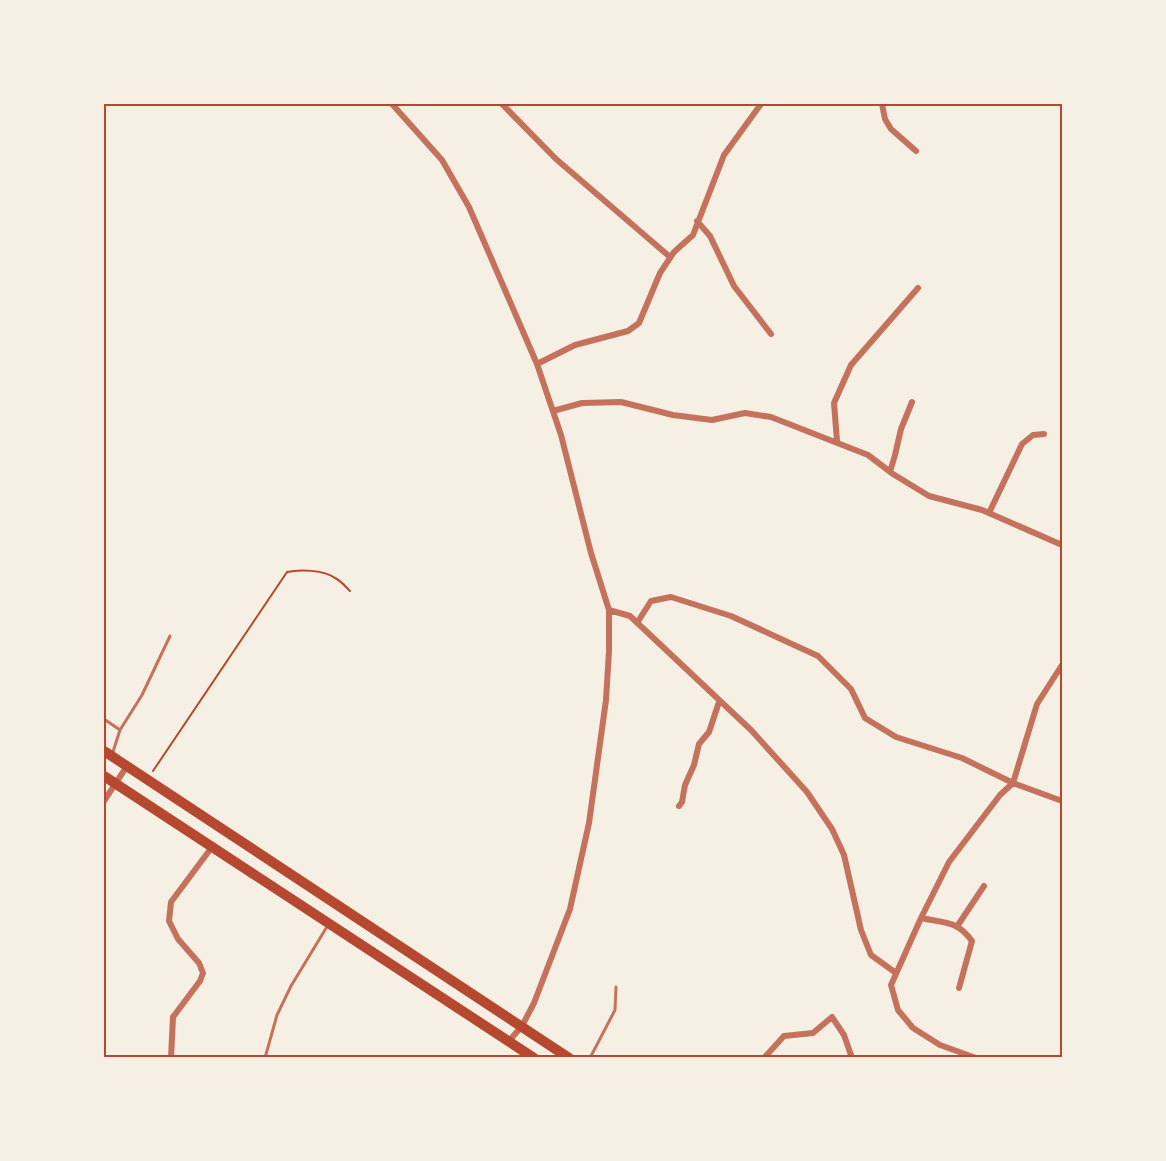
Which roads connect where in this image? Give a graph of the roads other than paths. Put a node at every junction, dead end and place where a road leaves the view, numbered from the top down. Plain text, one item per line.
1 (392, 104) edge
2 (502, 104) edge
3 (761, 104) edge
4 (882, 104) edge
5 (916, 151) dead end
6 (698, 221) junction
7 (670, 257) junction
8 (918, 288) dead end
9 (771, 334) dead end
10 (537, 364) junction
11 (912, 402) dead end
12 (553, 411) junction
13 (1044, 434) dead end
14 (837, 441) junction
15 (890, 472) junction
16 (989, 513) junction
17 (1062, 545) edge
18 (609, 610) junction
19 (636, 623) junction
20 (170, 636) dead end
21 (1062, 665) edge
22 (719, 702) junction
23 (104, 719) edge
24 (120, 730) junction
25 (107, 754) edge
26 (127, 766) junction
27 (104, 776) edge
28 (116, 783) junction
29 (1013, 783) junction
30 (104, 801) edge
31 (1062, 801) edge
32 (679, 806) dead end
33 (212, 847) junction
34 (984, 886) dead end
35 (921, 918) junction
36 (329, 923) junction
37 (958, 925) junction
38 (896, 973) junction
39 (616, 987) dead end
40 (959, 988) dead end
41 (522, 1026) junction
42 (509, 1041) junction
43 (954, 1054) edge
44 (171, 1058) edge
45 (265, 1058) edge
46 (534, 1058) edge
47 (569, 1058) edge
48 (590, 1058) edge
49 (764, 1058) edge
50 (852, 1058) edge
51 (976, 1058) edge

1 - 10 street
2 - 7 street
3 - 6 street
4 - 5 street
6 - 7 street
6 - 9 street
7 - 10 street
8 - 14 street
10 - 12 street
11 - 15 street
12 - 14 street
12 - 18 street
13 - 16 street
14 - 15 street
15 - 16 street
16 - 17 street
18 - 19 street
18 - 41 street
19 - 22 street
19 - 29 street
20 - 24 lane
21 - 29 street
22 - 32 street
22 - 38 street
23 - 24 lane
24 - 25 lane
25 - 26 highway
26 - 28 street
26 - 41 highway
27 - 28 highway
28 - 30 street
28 - 33 highway
29 - 31 street
29 - 35 street
33 - 36 highway
33 - 44 street
34 - 37 street
35 - 37 street
35 - 38 street
36 - 42 highway
36 - 45 lane
37 - 40 street
38 - 43 street
39 - 48 lane
41 - 42 street
41 - 47 highway
42 - 46 highway
43 - 51 street
49 - 50 street

